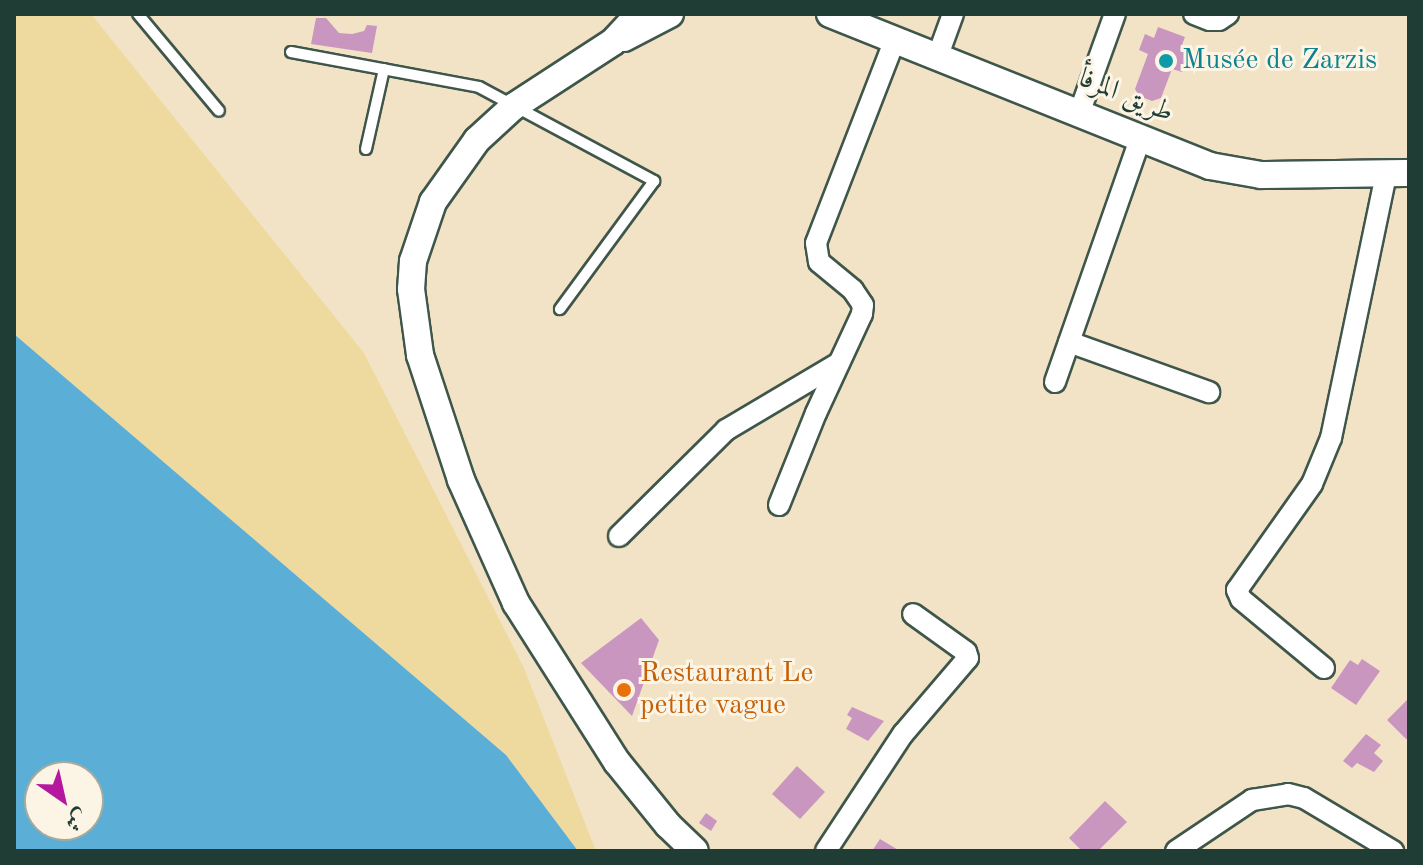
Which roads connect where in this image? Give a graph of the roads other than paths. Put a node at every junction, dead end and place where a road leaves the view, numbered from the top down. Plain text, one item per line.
1 (138, 14) edge
2 (639, 14) edge
3 (830, 14) edge
4 (953, 14) edge
5 (1115, 14) edge
6 (1194, 14) edge
7 (1228, 14) edge
8 (669, 15) edge
9 (613, 42) junction
10 (894, 42) junction
11 (291, 52) dead end
12 (937, 58) junction
13 (384, 69) junction
14 (513, 107) junction
15 (219, 111) dead end
16 (1080, 111) junction
17 (1141, 136) junction
18 (366, 149) dead end
19 (1398, 174) edge
20 (560, 309) dead end
21 (1069, 342) junction
22 (839, 363) junction
23 (1055, 382) dead end
24 (1209, 392) dead end
25 (779, 505) dead end
26 (619, 536) dead end
27 (913, 614) dead end
28 (1324, 668) dead end
29 (695, 851) edge
30 (826, 851) edge
31 (1176, 851) edge
32 (1393, 851) edge

1 - 15 lane
2 - 9 street
3 - 10 street, طريق المرفأ
4 - 12 street
5 - 16 street
6 - 7 street
8 - 9 street
9 - 14 street
10 - 12 street, طريق المرفأ
10 - 22 street
11 - 13 lane
12 - 16 street, طريق المرفأ
13 - 14 lane
13 - 18 lane
14 - 20 lane
14 - 29 street
16 - 17 street, طريق المرفأ
17 - 19 street, طريق المرفأ
17 - 21 street
19 - 28 street
21 - 23 street
21 - 24 street
22 - 25 street
22 - 26 street
27 - 30 street
31 - 32 street

